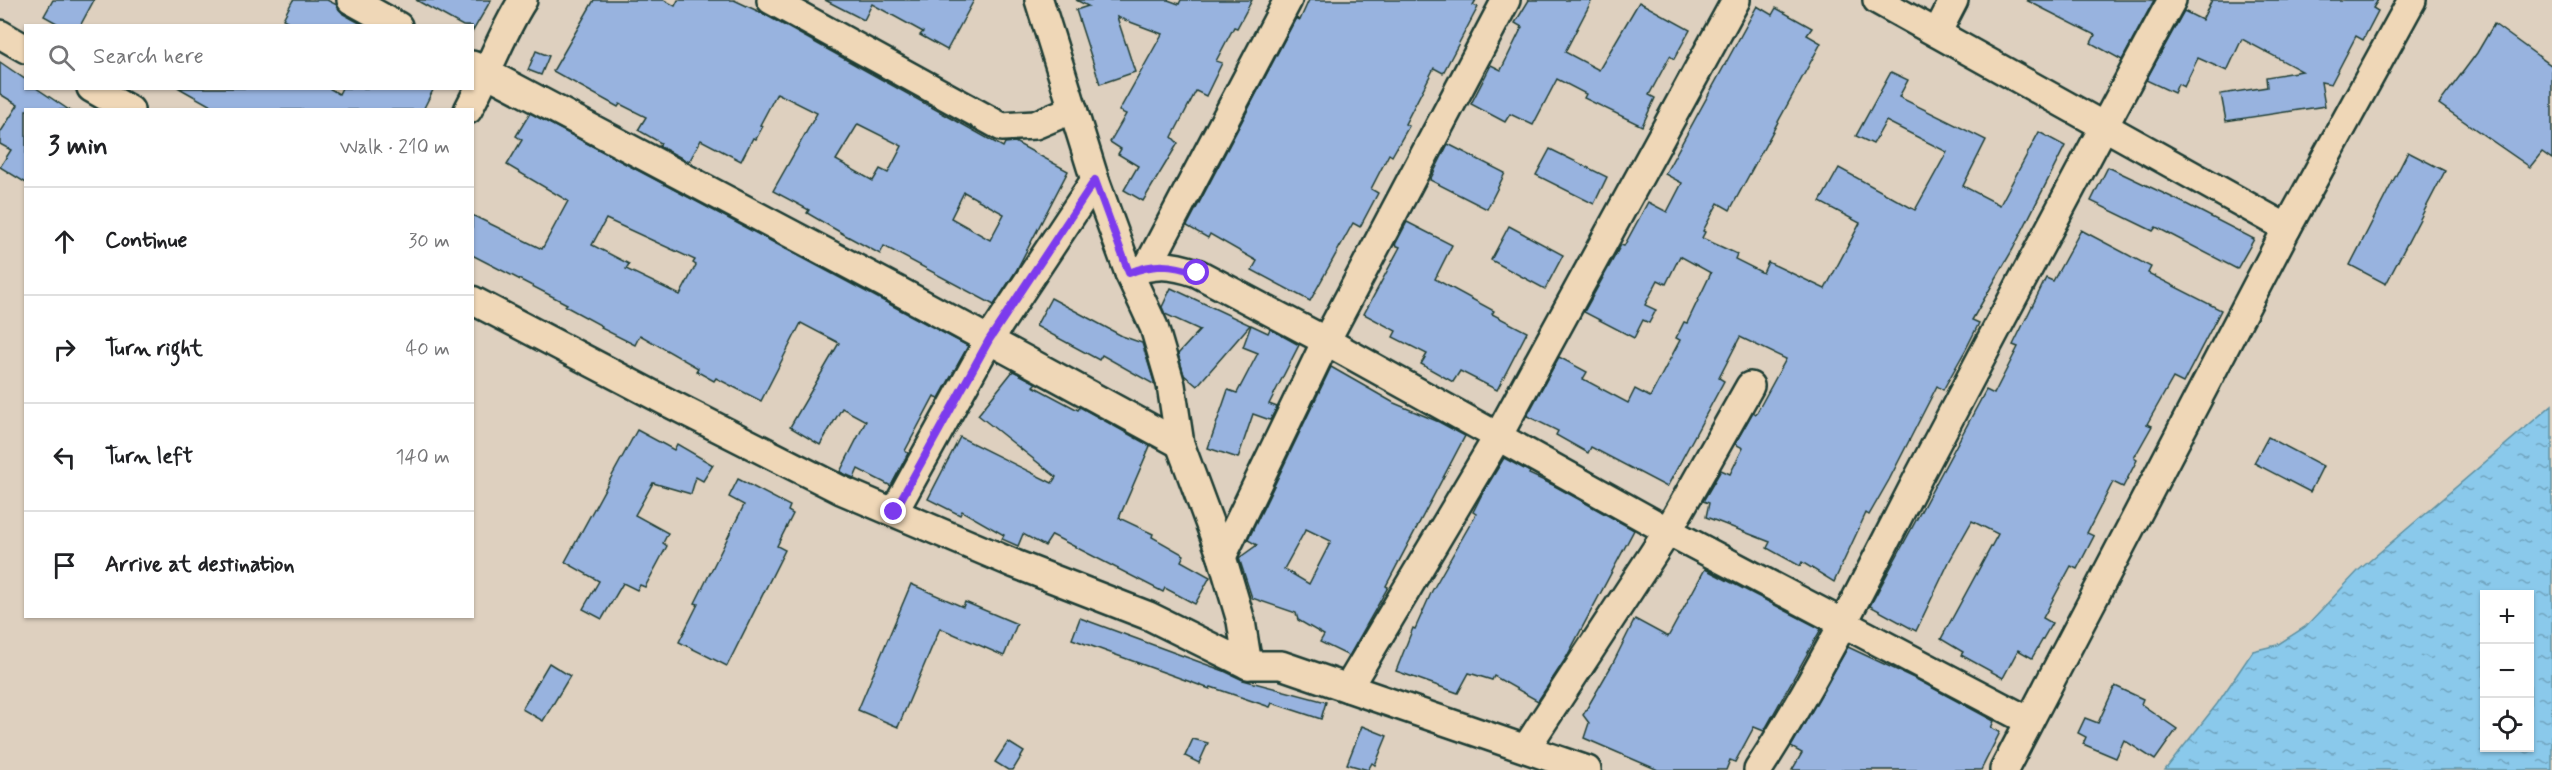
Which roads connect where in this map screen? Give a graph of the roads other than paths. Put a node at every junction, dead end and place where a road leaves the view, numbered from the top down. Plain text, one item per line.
1 (351, 0) edge
2 (524, 0) edge
3 (771, 0) edge
4 (1288, 0) edge
5 (1506, 0) edge
6 (1736, 0) edge
7 (1876, 0) edge
8 (1954, 0) edge
9 (2172, 0) edge
10 (2412, 0) edge
11 (1042, 2) edge
12 (395, 24) edge
13 (1937, 33) junction
14 (0, 34) edge
15 (24, 48) edge
16 (480, 69) edge
17 (95, 90) edge
18 (474, 90) edge
19 (474, 90) edge
20 (126, 108) edge
21 (469, 108) edge
22 (1073, 109) junction
23 (2104, 124) junction
24 (1095, 180) junction
25 (2287, 228) junction
26 (1138, 269) junction
27 (474, 301) edge
28 (989, 340) junction
29 (1326, 341) junction
30 (1750, 386) dead end
31 (1497, 438) junction
32 (1179, 444) junction
33 (894, 512) junction
34 (1668, 531) junction
35 (1222, 557) junction
36 (1843, 623) junction
37 (1248, 665) junction
38 (1348, 688) junction
39 (2029, 721) junction
40 (1526, 748) junction
41 (1587, 770) edge
42 (1758, 770) edge
43 (2004, 770) edge

1 - 12 street
2 - 16 street
3 - 22 street
4 - 26 street
5 - 29 street
6 - 31 street
7 - 13 street
8 - 13 street
9 - 23 street
10 - 25 street
11 - 22 street
13 - 23 street
14 - 15 street
16 - 18 street
16 - 28 street
17 - 20 street
19 - 21 street
22 - 24 street
23 - 25 street
23 - 36 street
24 - 26 street
24 - 28 street
25 - 39 street
26 - 29 street
26 - 32 street
27 - 33 street
28 - 32 street
28 - 33 street
29 - 31 street
29 - 35 street
30 - 34 street
31 - 34 street
31 - 38 street
32 - 35 street
33 - 37 street
34 - 36 street
34 - 40 street
35 - 37 street
36 - 39 street
36 - 42 street
37 - 38 street
38 - 40 street
39 - 43 street
40 - 41 street

